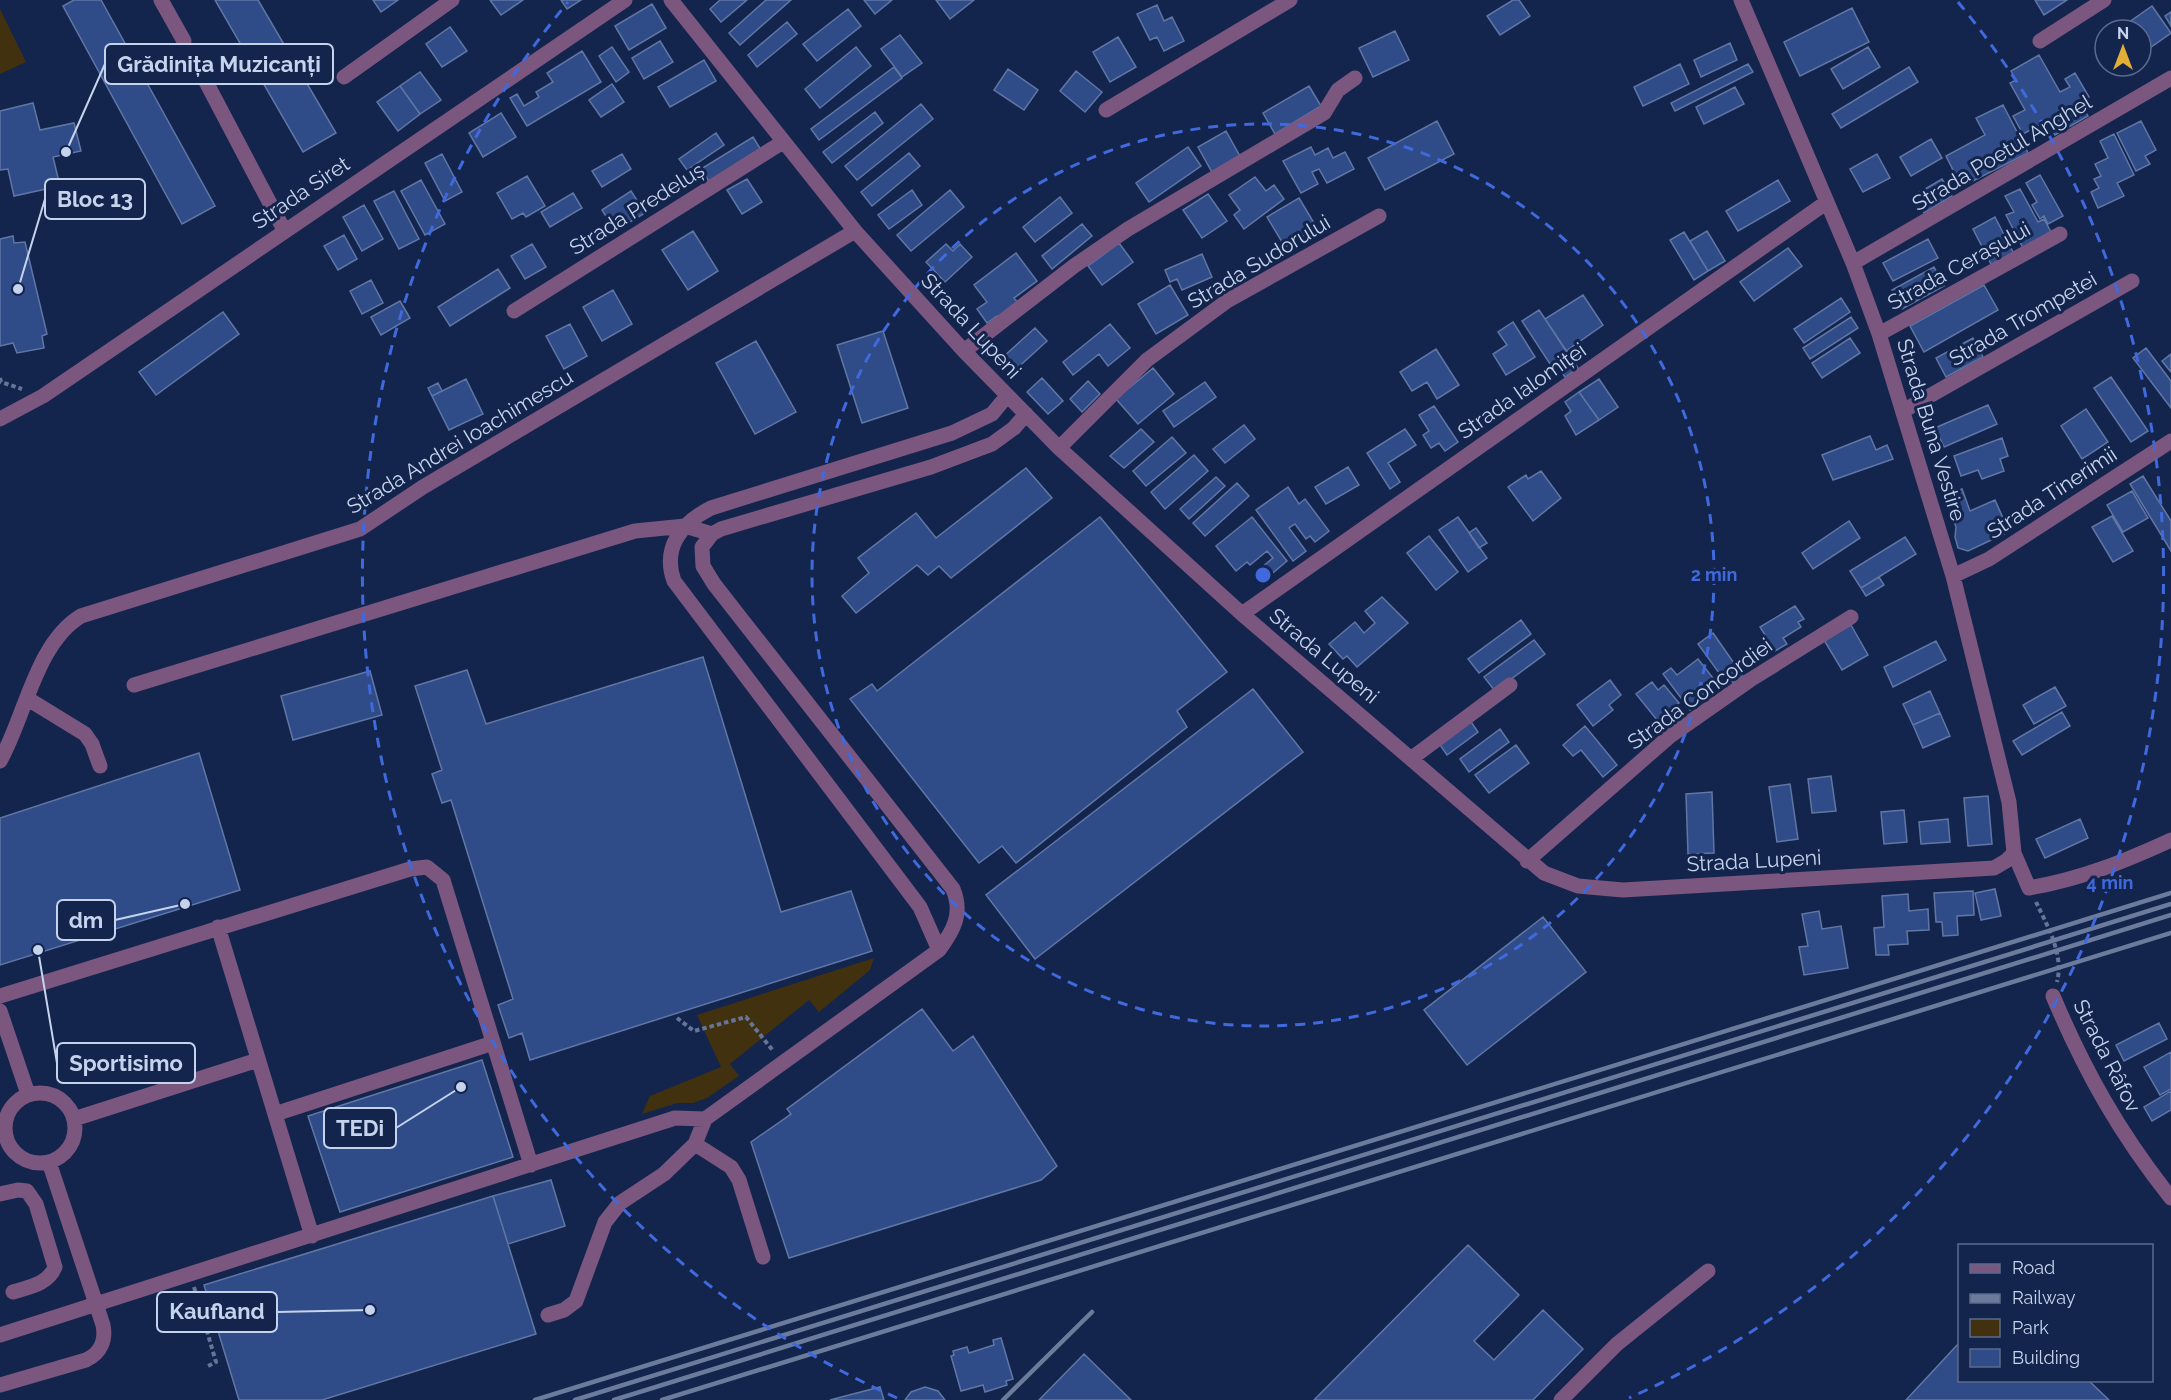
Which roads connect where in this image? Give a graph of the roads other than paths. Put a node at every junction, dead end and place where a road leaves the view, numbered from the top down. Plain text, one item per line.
1 (161, 0) edge
2 (452, 0) edge
3 (625, 0) edge
4 (671, 0) edge
5 (1290, 0) edge
6 (1741, 0) edge
7 (2104, 0) edge
8 (2040, 40) dead end
9 (184, 42) dead end
10 (344, 76) dead end
11 (204, 78) dead end
12 (1355, 78) dead end
13 (2171, 78) edge
14 (1106, 110) dead end
15 (783, 142) junction
16 (1827, 202) junction
17 (1379, 216) dead end
18 (284, 230) junction
19 (855, 231) junction
20 (2060, 234) dead end
21 (1853, 263) junction
22 (2132, 281) dead end
23 (514, 311) dead end
24 (1879, 334) junction
25 (964, 351) junction
26 (1007, 396) junction
27 (1903, 411) junction
28 (1026, 414) junction
29 (0, 419) edge
30 (2171, 441) edge
31 (1059, 448) junction
32 (685, 526) junction
33 (712, 534) junction
34 (1953, 576) junction
35 (1242, 614) junction
36 (1851, 617) dead end
37 (1510, 685) dead end
38 (134, 686) dead end
39 (28, 699) junction
40 (1412, 758) junction
41 (0, 761) edge
42 (100, 766) dead end
43 (2171, 840) edge
44 (2014, 853) junction
45 (1527, 861) junction
46 (218, 927) junction
47 (939, 950) junction
48 (0, 996) edge
49 (2053, 996) road end
50 (0, 1011) edge
51 (493, 1043) junction
52 (258, 1060) junction
53 (28, 1094) junction
54 (275, 1114) junction
55 (3, 1118) edge
56 (74, 1119) junction
57 (705, 1119) junction
58 (695, 1144) junction
59 (5, 1146) edge
60 (49, 1162) junction
61 (531, 1164) junction
62 (0, 1194) edge
63 (2171, 1198) edge
64 (312, 1236) junction
65 (764, 1257) dead end
66 (1708, 1271) dead end
67 (13, 1292) dead end
68 (96, 1306) junction
69 (548, 1315) dead end
70 (0, 1335) edge
71 (0, 1385) edge
72 (1561, 1400) edge

1 - 9 street
2 - 10 street
3 - 18 street, Strada Siret
4 - 15 street, Strada Lupeni
5 - 14 street
6 - 16 street, Strada Buna Vestire
7 - 8 street
11 - 18 street
12 - 25 street
13 - 21 street, Strada Poetul Anghel
15 - 19 street, Strada Lupeni
15 - 23 street, Strada Predeluș
16 - 21 street, Strada Buna Vestire
16 - 35 street, Strada Ialomiței
17 - 31 street, Strada Sudorului
18 - 29 street, Strada Siret
19 - 25 street, Strada Lupeni
19 - 39 street, Strada Andrei Ioachimescu
20 - 24 street, Strada Cerașului
21 - 24 street, Strada Buna Vestire
22 - 27 street, Strada Trompetei
24 - 27 street, Strada Buna Vestire
25 - 26 street, Strada Lupeni
26 - 28 street, Strada Lupeni
26 - 32 street
27 - 34 street, Strada Buna Vestire
28 - 31 street, Strada Lupeni
28 - 33 street
30 - 34 street, Strada Tinerimii
31 - 35 street, Strada Lupeni
32 - 33 street
32 - 38 street
32 - 47 street
33 - 47 street
34 - 44 street, Strada Buna Vestire
35 - 40 street, Strada Lupeni
36 - 45 street, Strada Concordiei
37 - 40 street
39 - 41 street, Strada Andrei Ioachimescu
39 - 42 street
40 - 45 street, Strada Lupeni
43 - 44 street, Strada Buna Vestire
44 - 45 street, Strada Lupeni
46 - 48 street
46 - 51 street
46 - 52 street
47 - 57 street
49 - 63 street, Strada Râfov
50 - 53 street
51 - 54 street
51 - 61 street
52 - 54 street
52 - 56 street
53 - 55 street
53 - 56 street
54 - 64 street
55 - 59 street
56 - 60 street
57 - 58 street
57 - 61 street
58 - 65 street
58 - 69 street
59 - 60 street
60 - 68 street
61 - 64 street
62 - 67 street
64 - 68 street
66 - 72 street
68 - 70 street
68 - 71 street

